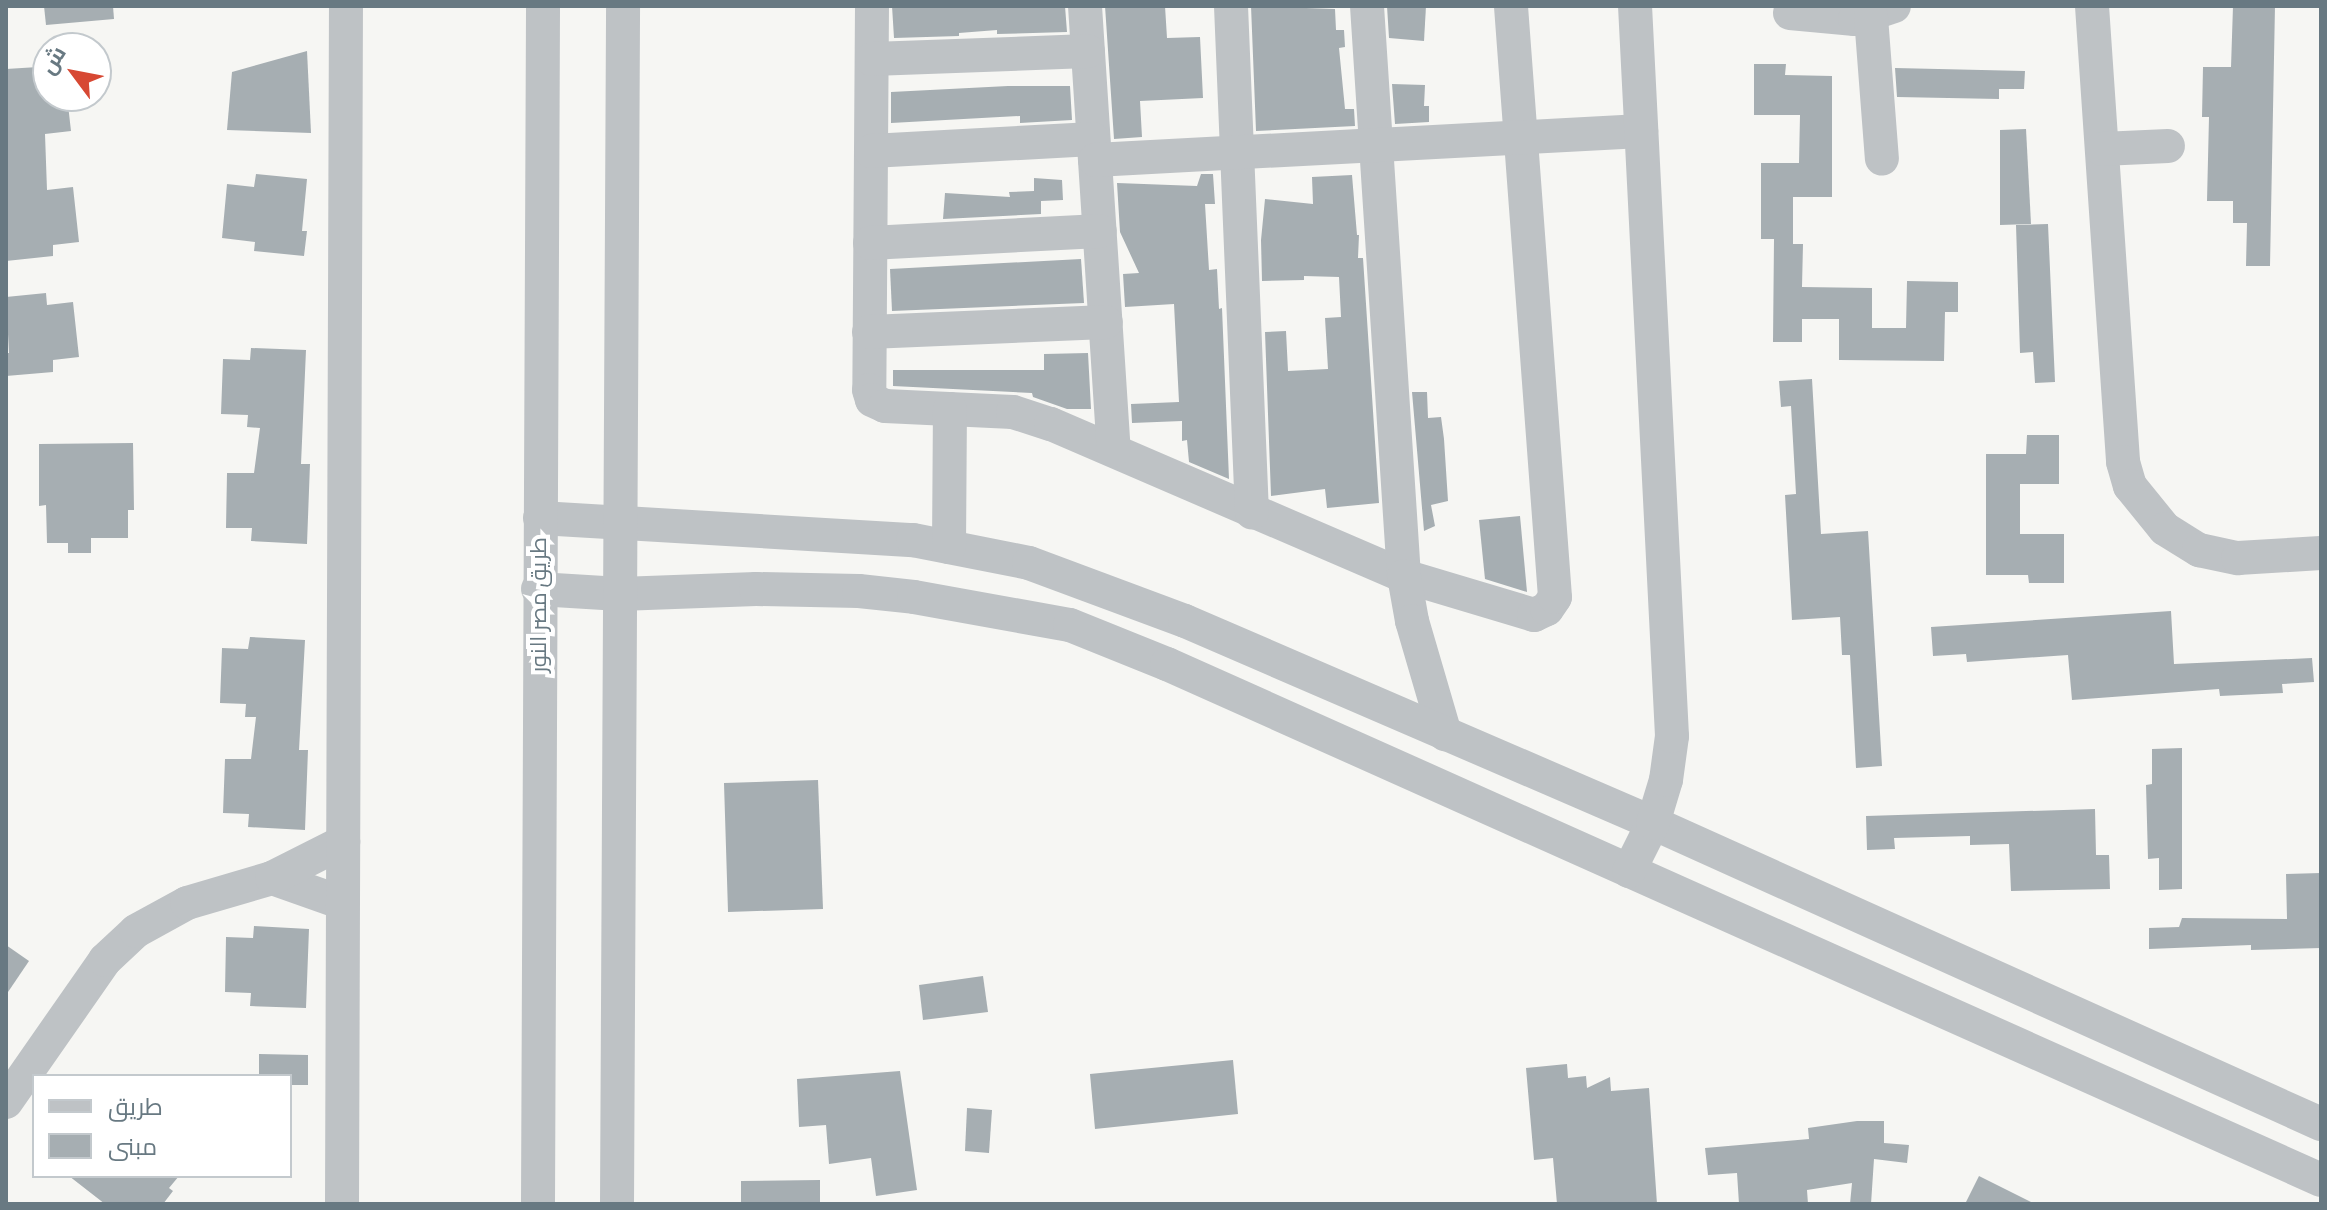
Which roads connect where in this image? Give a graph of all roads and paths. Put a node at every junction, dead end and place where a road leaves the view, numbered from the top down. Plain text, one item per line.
1 (346, 6) edge
2 (543, 6) edge
3 (623, 6) edge
4 (872, 6) edge
5 (1085, 6) edge
6 (1231, 6) edge
7 (1367, 6) edge
8 (1511, 6) edge
9 (1635, 6) edge
10 (2092, 6) edge
11 (1882, 11) edge
12 (1790, 13) dead end
13 (1088, 51) junction
14 (872, 59) junction
15 (1641, 131) junction
16 (1519, 138) junction
17 (1375, 145) junction
18 (2168, 146) dead end
19 (1094, 149) junction
20 (2102, 149) junction
21 (871, 151) junction
22 (1238, 152) junction
23 (1882, 159) dead end
24 (1100, 231) junction
25 (870, 243) junction
26 (1106, 322) junction
27 (869, 332) junction
28 (950, 409) junction
29 (1114, 450) junction
30 (1252, 513) junction
31 (540, 518) junction
32 (619, 522) junction
33 (949, 547) junction
34 (2321, 553) edge
35 (1404, 576) junction
36 (538, 589) junction
37 (620, 594) junction
38 (1445, 734) junction
39 (1653, 823) junction
40 (343, 842) junction
41 (1629, 871) junction
42 (272, 878) junction
43 (343, 903) junction
44 (12, 1083) edge
45 (2321, 1124) edge
46 (2321, 1180) edge
47 (342, 1204) edge
48 (538, 1204) edge
49 (617, 1204) edge

1 - 40 street
2 - 31 street, طريق مصر النور
3 - 32 street
4 - 14 street
5 - 13 street
6 - 22 street
7 - 17 street
8 - 16 street
9 - 15 street
10 - 20 street
11 - 12 street
11 - 23 street
13 - 14 street
13 - 19 street
14 - 21 street
15 - 16 street
15 - 39 street
16 - 17 street
16 - 35 street
17 - 22 street
17 - 35 street
18 - 20 street
19 - 21 street
19 - 22 street
19 - 24 street
20 - 34 street
21 - 25 street
22 - 30 street
24 - 25 street
24 - 26 street
25 - 27 street
26 - 27 street
26 - 29 street
27 - 28 street
28 - 29 street
28 - 33 street
29 - 30 street
30 - 35 street
31 - 32 street
31 - 36 street, طريق مصر النور
32 - 33 street
32 - 37 street
33 - 38 street
35 - 38 street
36 - 37 street
36 - 48 street, طريق مصر النور
37 - 41 street
37 - 49 street
38 - 39 street
39 - 41 street
39 - 45 street
40 - 42 street
40 - 43 street
41 - 46 street
42 - 43 street
42 - 44 street
43 - 47 street

